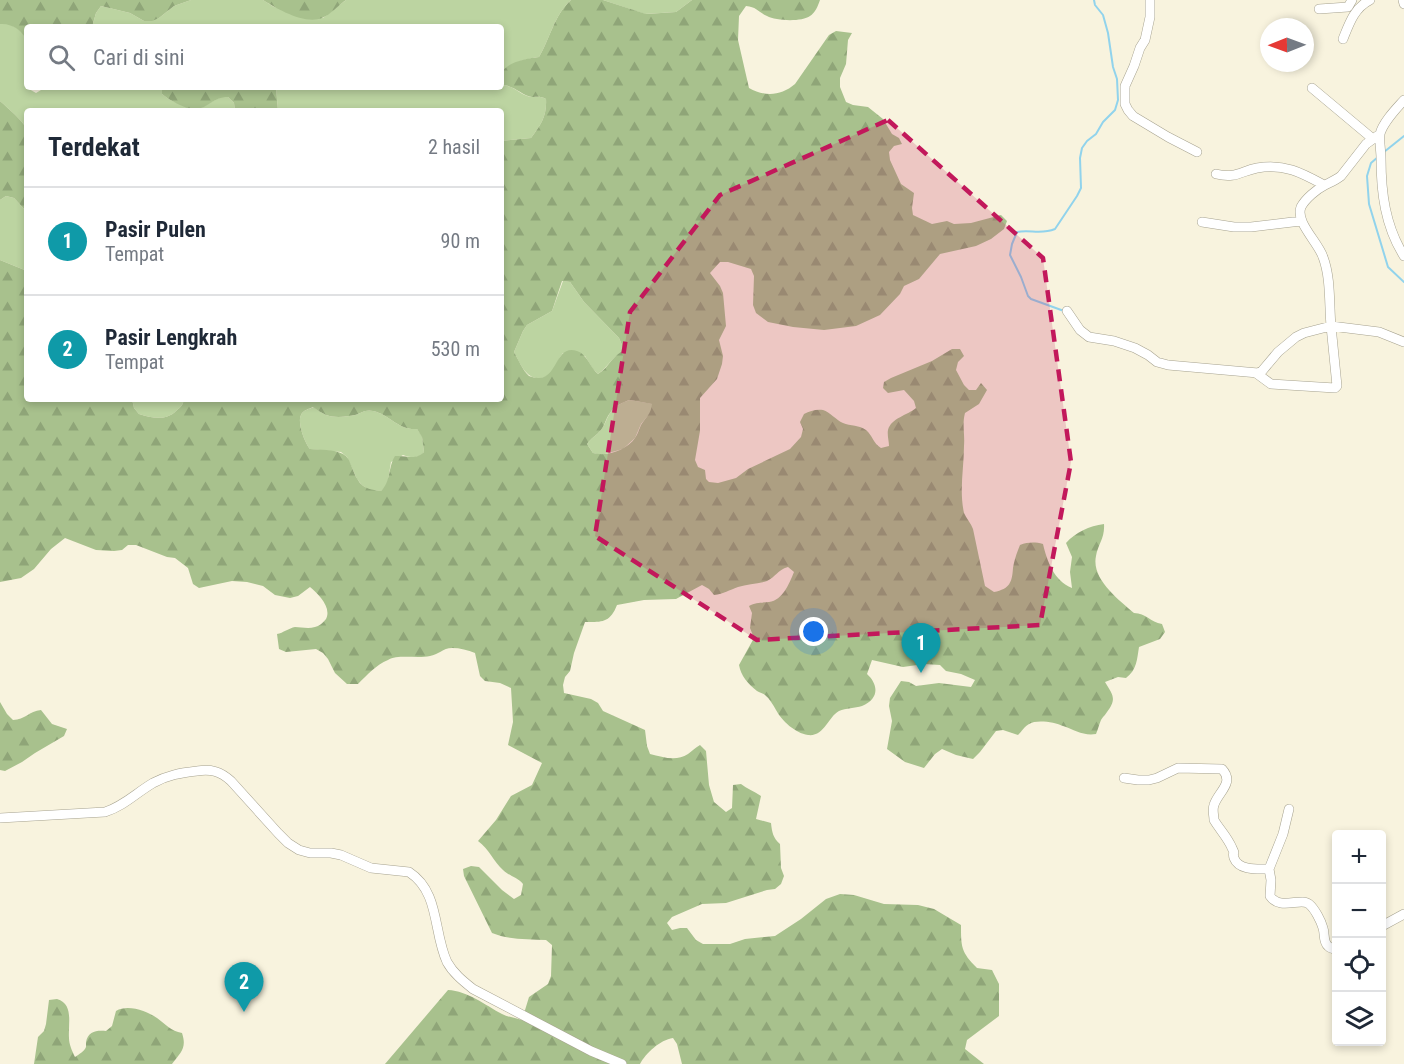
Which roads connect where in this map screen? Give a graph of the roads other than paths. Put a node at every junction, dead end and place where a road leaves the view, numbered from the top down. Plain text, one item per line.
1 (1150, 0) edge
2 (1352, 0) edge
3 (1364, 1) edge
4 (1319, 9) dead end
5 (1343, 39) dead end
6 (1312, 88) dead end
7 (1404, 100) edge
8 (1378, 138) junction
9 (1197, 152) dead end
10 (1216, 174) dead end
11 (1324, 185) junction
12 (1301, 221) junction
13 (1202, 222) dead end
14 (1404, 256) edge
15 (1067, 311) dead end
16 (1331, 326) junction
17 (1404, 342) edge
18 (1256, 373) junction
19 (1124, 778) dead end
20 (1289, 809) dead end
21 (0, 818) edge
22 (1269, 869) junction
23 (1404, 914) edge
24 (1386, 924) edge
25 (1332, 948) edge
26 (622, 1064) edge

1 - 9 street
2 - 4 street
3 - 5 street
6 - 8 street
7 - 8 street
8 - 11 street
8 - 14 street
10 - 11 street
11 - 12 street
12 - 13 street
12 - 16 street
15 - 18 street
16 - 17 street
16 - 18 street
16 - 18 street
19 - 22 street
20 - 22 street
21 - 26 street
22 - 25 street
23 - 24 street

